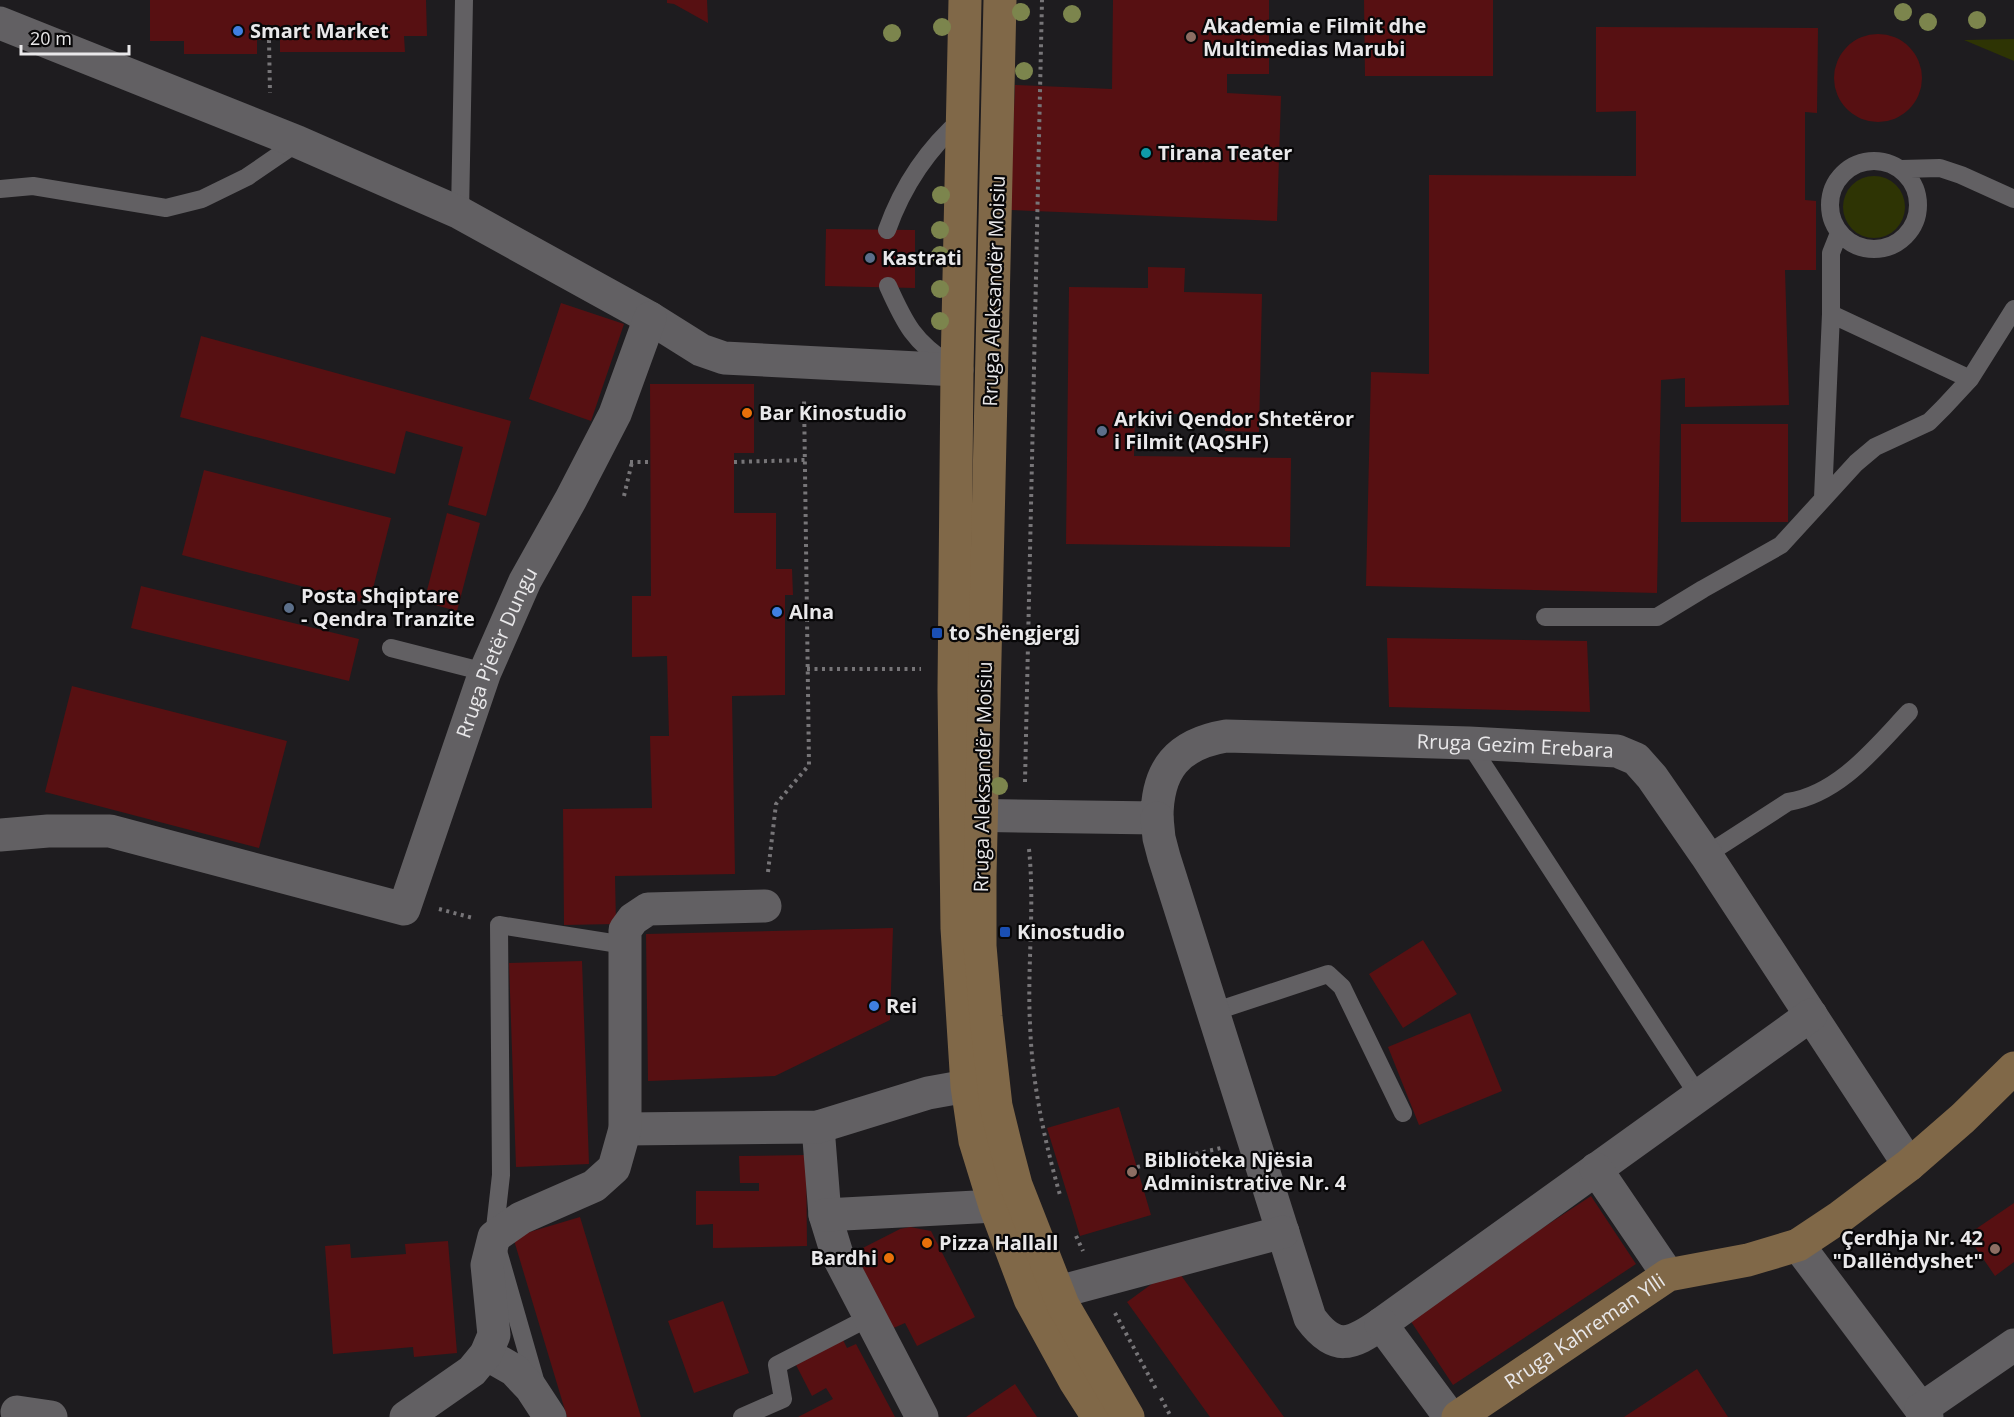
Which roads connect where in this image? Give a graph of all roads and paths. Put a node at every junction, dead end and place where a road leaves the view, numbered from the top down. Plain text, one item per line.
1 (464, 0) edge
2 (965, 0) edge
3 (1000, 0) edge
4 (1042, 0) edge
5 (0, 23) edge
6 (269, 40) dead end
7 (270, 83) dead end
8 (963, 118) junction
9 (298, 142) junction
10 (1901, 169) junction
11 (0, 189) edge
12 (2014, 199) edge
13 (460, 213) junction
14 (887, 230) dead end
15 (1839, 232) junction
16 (888, 286) dead end
17 (2014, 309) edge
18 (1831, 314) junction
19 (650, 318) junction
20 (804, 363) junction
21 (957, 370) junction
22 (1970, 379) junction
23 (805, 460) junction
24 (622, 462) dead end
25 (632, 462) junction
26 (651, 462) dead end
27 (734, 462) dead end
28 (624, 496) dead end
29 (1823, 498) junction
30 (1545, 617) dead end
31 (391, 648) dead end
32 (807, 669) junction
33 (927, 669) dead end
34 (485, 672) junction
35 (1909, 712) dead end
36 (1469, 743) junction
37 (968, 815) junction
38 (1026, 816) junction
39 (1157, 818) junction
40 (0, 835) edge
41 (1706, 855) junction
42 (407, 900) junction
43 (765, 906) joint
44 (499, 925) junction
45 (625, 945) junction
46 (1213, 1012) junction
47 (1811, 1014) junction
48 (2014, 1068) edge
49 (967, 1086) junction
50 (1698, 1095) junction
51 (1403, 1113) dead end
52 (818, 1127) junction
53 (625, 1129) junction
54 (1254, 1141) junction
55 (1909, 1165) junction
56 (1137, 1167) dead end
57 (1596, 1169) junction
58 (1063, 1203) dead end
59 (995, 1206) junction
60 (825, 1215) junction
61 (1074, 1230) dead end
62 (1283, 1232) junction
63 (494, 1237) junction
64 (1798, 1245) junction
65 (1668, 1275) junction
66 (1098, 1281) junction
67 (1044, 1296) junction
68 (870, 1317) junction
69 (1381, 1324) junction
70 (2014, 1345) edge
71 (486, 1354) junction
72 (546, 1410) edge
73 (17, 1412) dead end
74 (1924, 1413) edge
75 (51, 1417) edge
76 (406, 1417) edge
77 (742, 1417) edge
78 (922, 1417) edge
79 (1098, 1417) edge
80 (1128, 1417) edge
81 (1171, 1417) edge
82 (1450, 1417) edge
83 (1458, 1417) edge

1 - 13 lane
2 - 8 main road, Rruga Aleksandër Moisiu
3 - 37 main road, Rruga Aleksandër Moisiu
4 - 38 path
5 - 9 street
6 - 7 path
8 - 14 lane
8 - 21 main road, Rruga Aleksandër Moisiu
9 - 11 lane
9 - 13 street
10 - 12 lane
10 - 15 lane
10 - 15 lane
13 - 19 street
15 - 18 lane
16 - 21 lane
17 - 22 lane
18 - 22 lane
18 - 29 lane
19 - 20 street
19 - 34 street, Rruga Pjetër Dungu
20 - 21 street
20 - 23 path
21 - 37 main road, Rruga Aleksandër Moisiu
22 - 29 lane
23 - 27 path
23 - 32 path
24 - 25 path
25 - 26 path
25 - 28 path
29 - 30 lane
31 - 34 lane
32 - 33 path
32 - 43 path
34 - 42 street, Rruga Pjetër Dungu
35 - 41 lane
36 - 39 street, Rruga Gezim Erebara
36 - 41 street, Rruga Gezim Erebara
36 - 50 lane
37 - 38 street
37 - 49 main road, Rruga Aleksandër Moisiu
37 - 67 main road, Rruga Aleksandër Moisiu
38 - 39 street
38 - 58 path
39 - 46 street, Rruga Gezim Erebara
40 - 42 street
41 - 47 street, Rruga Gezim Erebara
42 - 44 path
43 - 45 street
44 - 45 lane
44 - 63 lane
45 - 53 street
46 - 51 lane
46 - 54 street, Rruga Gezim Erebara
47 - 50 street, Rruga Gezim Erebara
47 - 55 street, Rruga Gezim Erebara
48 - 55 main road, Rruga Kahreman Ylli
49 - 52 street
49 - 59 main road, Rruga Aleksandër Moisiu
50 - 57 street, Rruga Gezim Erebara
52 - 53 street
52 - 60 street
53 - 63 street
54 - 56 path
54 - 62 street, Rruga Gezim Erebara
55 - 64 main road, Rruga Kahreman Ylli
57 - 65 street
57 - 69 street, Rruga Gezim Erebara
59 - 60 street
59 - 67 main road, Rruga Aleksandër Moisiu
60 - 68 street
61 - 66 path
62 - 66 street
62 - 69 street, Rruga Gezim Erebara
63 - 71 street
63 - 72 lane
64 - 65 main road, Rruga Kahreman Ylli
64 - 74 street
65 - 83 main road, Rruga Kahreman Ylli
66 - 67 street
66 - 81 path
67 - 79 main road, Rruga Aleksandër Moisiu
67 - 80 main road, Rruga Aleksandër Moisiu
68 - 77 lane
68 - 78 street
69 - 82 street
70 - 74 street
71 - 72 street
71 - 76 street
73 - 75 street

